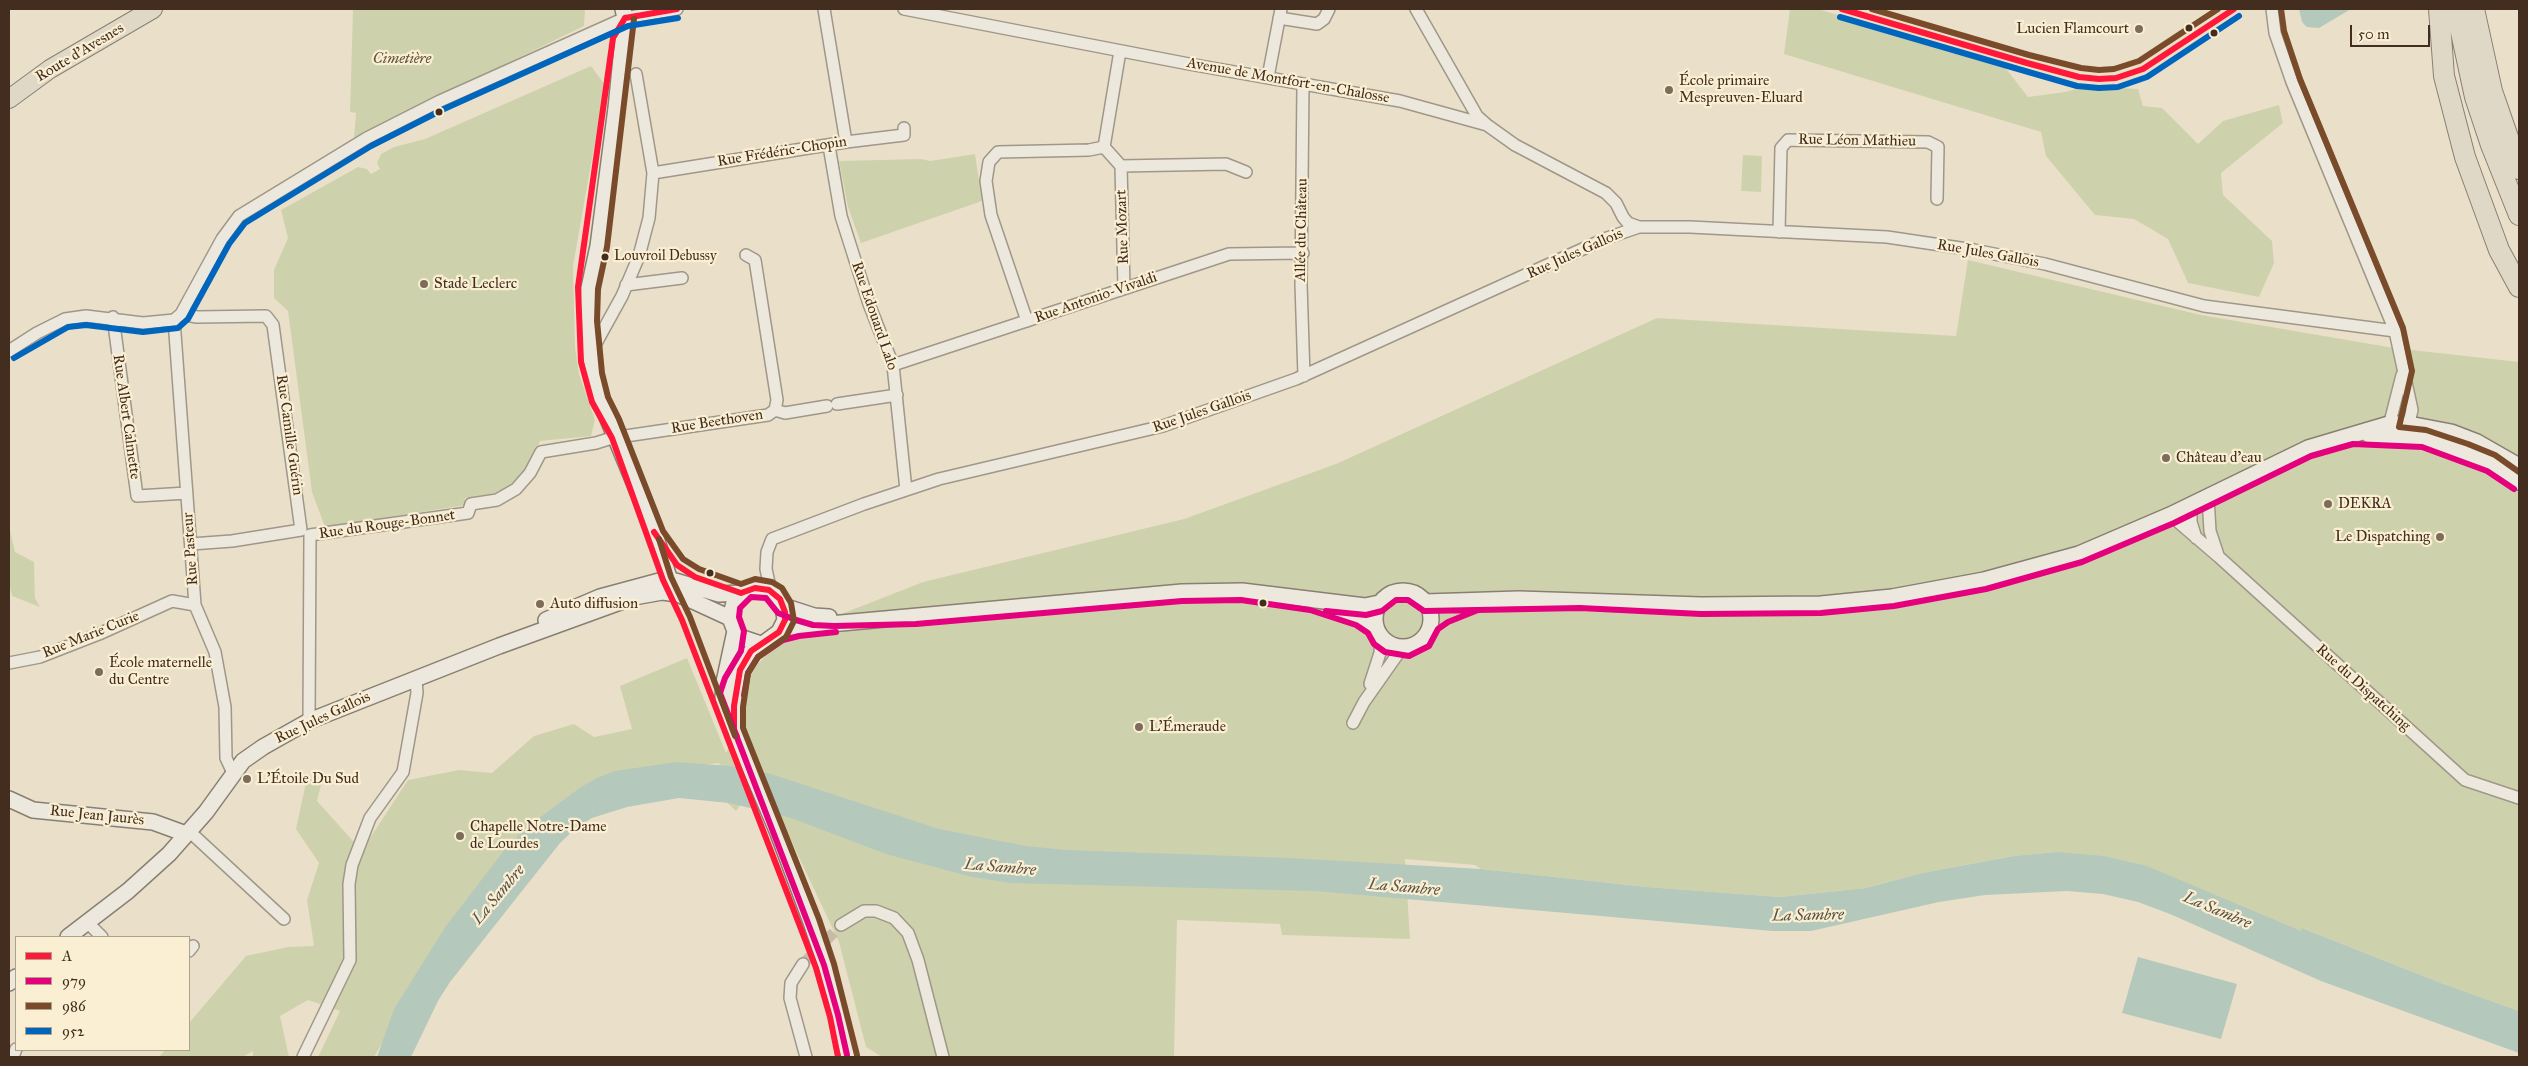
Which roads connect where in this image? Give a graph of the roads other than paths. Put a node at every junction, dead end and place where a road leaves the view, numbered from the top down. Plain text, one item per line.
1 (154, 9) edge
2 (678, 9) edge
3 (904, 9) edge
4 (1329, 9) edge
5 (1416, 9) edge
6 (2272, 9) edge
7 (2439, 9) edge
8 (2456, 9) edge
9 (2474, 9) edge
10 (826, 10) edge
11 (624, 13) edge
12 (1280, 13) edge
13 (1120, 51) junction
14 (636, 74) dead end
15 (1268, 77) junction
16 (1303, 84) junction
17 (9, 99) edge
18 (1487, 125) junction
19 (904, 128) dead end
20 (846, 142) junction
21 (828, 146) junction
22 (1104, 147) junction
23 (1121, 166) junction
24 (2519, 169) edge
25 (1246, 172) dead end
26 (653, 173) junction
27 (1937, 199) dead end
28 (2519, 215) edge
29 (1639, 227) junction
30 (1779, 232) junction
31 (1303, 253) junction
32 (746, 256) dead end
33 (682, 278) dead end
34 (626, 286) junction
35 (2519, 287) edge
36 (1124, 288) junction
37 (112, 317) junction
38 (178, 317) junction
39 (1027, 321) junction
40 (2395, 331) junction
41 (9, 351) edge
42 (590, 354) junction
43 (894, 365) junction
44 (2403, 371) junction
45 (1304, 376) junction
46 (897, 395) junction
47 (775, 410) junction
48 (2388, 430) junction
49 (2407, 430) junction
50 (617, 438) junction
51 (2519, 466) edge
52 (2519, 482) edge
53 (906, 490) junction
54 (187, 492) junction
55 (2208, 497) junction
56 (2191, 505) junction
57 (2170, 515) junction
58 (306, 533) junction
59 (655, 535) junction
60 (2196, 538) junction
61 (190, 544) junction
62 (2219, 557) junction
63 (766, 561) junction
64 (670, 580) junction
65 (755, 588) junction
66 (684, 589) junction
67 (741, 593) junction
68 (600, 597) junction
69 (779, 600) junction
70 (1312, 601) junction
71 (1476, 601) junction
72 (1379, 602) junction
73 (1425, 602) junction
74 (195, 605) junction
75 (915, 615) junction
76 (1431, 623) junction
77 (733, 625) junction
78 (542, 630) junction
79 (779, 632) junction
80 (1378, 632) junction
81 (761, 644) junction
82 (499, 646) junction
83 (1402, 648) junction
84 (9, 663) edge
85 (416, 679) junction
86 (1364, 702) junction
87 (309, 721) junction
88 (1353, 723) dead end
89 (736, 736) junction
90 (233, 773) junction
91 (2519, 798) edge
92 (9, 799) edge
93 (188, 832) junction
94 (284, 919) dead end
95 (87, 922) junction
96 (841, 925) tunnel mouth
97 (69, 936) edge
98 (101, 936) edge
99 (803, 964) tunnel mouth
100 (303, 1057) edge
101 (806, 1057) edge
102 (849, 1057) edge
103 (943, 1057) edge

1 - 17 main road, Route d'Avesnes
2 - 11 street
3 - 13 street, Avenue de Montfort-en-Chalosse
4 - 12 street
5 - 18 street
6 - 40 street
7 - 35 highway
8 - 28 highway
9 - 24 highway
10 - 20 street
11 - 38 street
11 - 42 street
12 - 15 street
13 - 15 street, Avenue de Montfort-en-Chalosse
13 - 22 street
14 - 26 street
15 - 16 street, Avenue de Montfort-en-Chalosse
16 - 18 street, Avenue de Montfort-en-Chalosse
16 - 31 street, Allée du Château
18 - 29 street, Avenue de Montfort-en-Chalosse
19 - 20 street, Rue Frédéric-Chopin
20 - 21 street, Rue Frédéric-Chopin
21 - 26 street, Rue Frédéric-Chopin
21 - 43 street, Rue Edouard Lalo
22 - 23 street
22 - 39 street
23 - 25 street
23 - 36 street, Rue Mozart
26 - 34 street
27 - 30 street, Rue Léon Mathieu
29 - 30 street, Rue Jules Gallois
29 - 45 street, Rue Jules Gallois
30 - 40 street, Rue Jules Gallois
31 - 36 street, Rue Antonio-Vivaldi
31 - 45 street, Allée du Château
32 - 47 street, Rue Beethoven
33 - 34 street
34 - 42 street
36 - 39 street, Rue Antonio-Vivaldi
37 - 38 street
37 - 41 street
37 - 54 street, Rue Albert Calmette
38 - 54 street, Rue Pasteur
38 - 58 street, Rue Camille Guérin
39 - 43 street, Rue Antonio-Vivaldi
40 - 44 street
42 - 50 street
43 - 46 street, Rue Edouard Lalo
44 - 48 street
44 - 49 street
45 - 53 street, Rue Jules Gallois
46 - 47 street
46 - 53 street, Rue Edouard Lalo
47 - 50 street, Rue Beethoven
48 - 49 street
48 - 55 street
49 - 51 street
49 - 52 street
50 - 58 street, Rue du Rouge-Bonnet
50 - 59 street
53 - 63 street, Rue Jules Gallois
54 - 61 street, Rue Pasteur
55 - 56 street
55 - 62 street, Rue du Dispatching
56 - 57 street
56 - 60 street
57 - 60 street, Rue du Dispatching
57 - 71 street
58 - 61 street
58 - 87 street, Rue du Rouge-Bonnet
59 - 64 street
59 - 66 street
60 - 62 street, Rue du Dispatching
61 - 74 street, Rue Pasteur
62 - 91 street, Rue du Dispatching
63 - 65 street
63 - 69 street, Rue Jules Gallois
64 - 66 street, Rue Jules Gallois
64 - 68 street, Rue Jules Gallois
65 - 67 street
65 - 69 street
66 - 67 street, Rue Jules Gallois
66 - 77 street, Rue Jules Gallois
66 - 78 street, Rue Jules Gallois
67 - 77 street
68 - 78 street
68 - 82 street, Rue Jules Gallois
69 - 75 street
69 - 79 street
70 - 72 street
70 - 75 street
70 - 80 street
71 - 73 street
71 - 76 street
72 - 73 street
72 - 80 street
73 - 76 street
74 - 84 street, Rue Marie Curie
74 - 90 street, Rue Pasteur
75 - 79 street
76 - 83 street
77 - 81 street
77 - 89 street
78 - 82 street, Rue Jules Gallois
79 - 81 street
80 - 83 street
80 - 86 street
81 - 89 street
82 - 85 street, Rue Jules Gallois
83 - 86 street
85 - 87 street, Rue Jules Gallois
85 - 100 street
86 - 88 street
87 - 90 street, Rue Jules Gallois
89 - 102 street
90 - 93 street, Rue Jules Gallois
92 - 93 street, Rue Jean Jaurès
93 - 94 street, Rue Jean Jaurès
93 - 95 street, Rue Jules Gallois
95 - 97 street, Rue Jules Gallois
95 - 98 street
96 - 103 street
99 - 101 street

